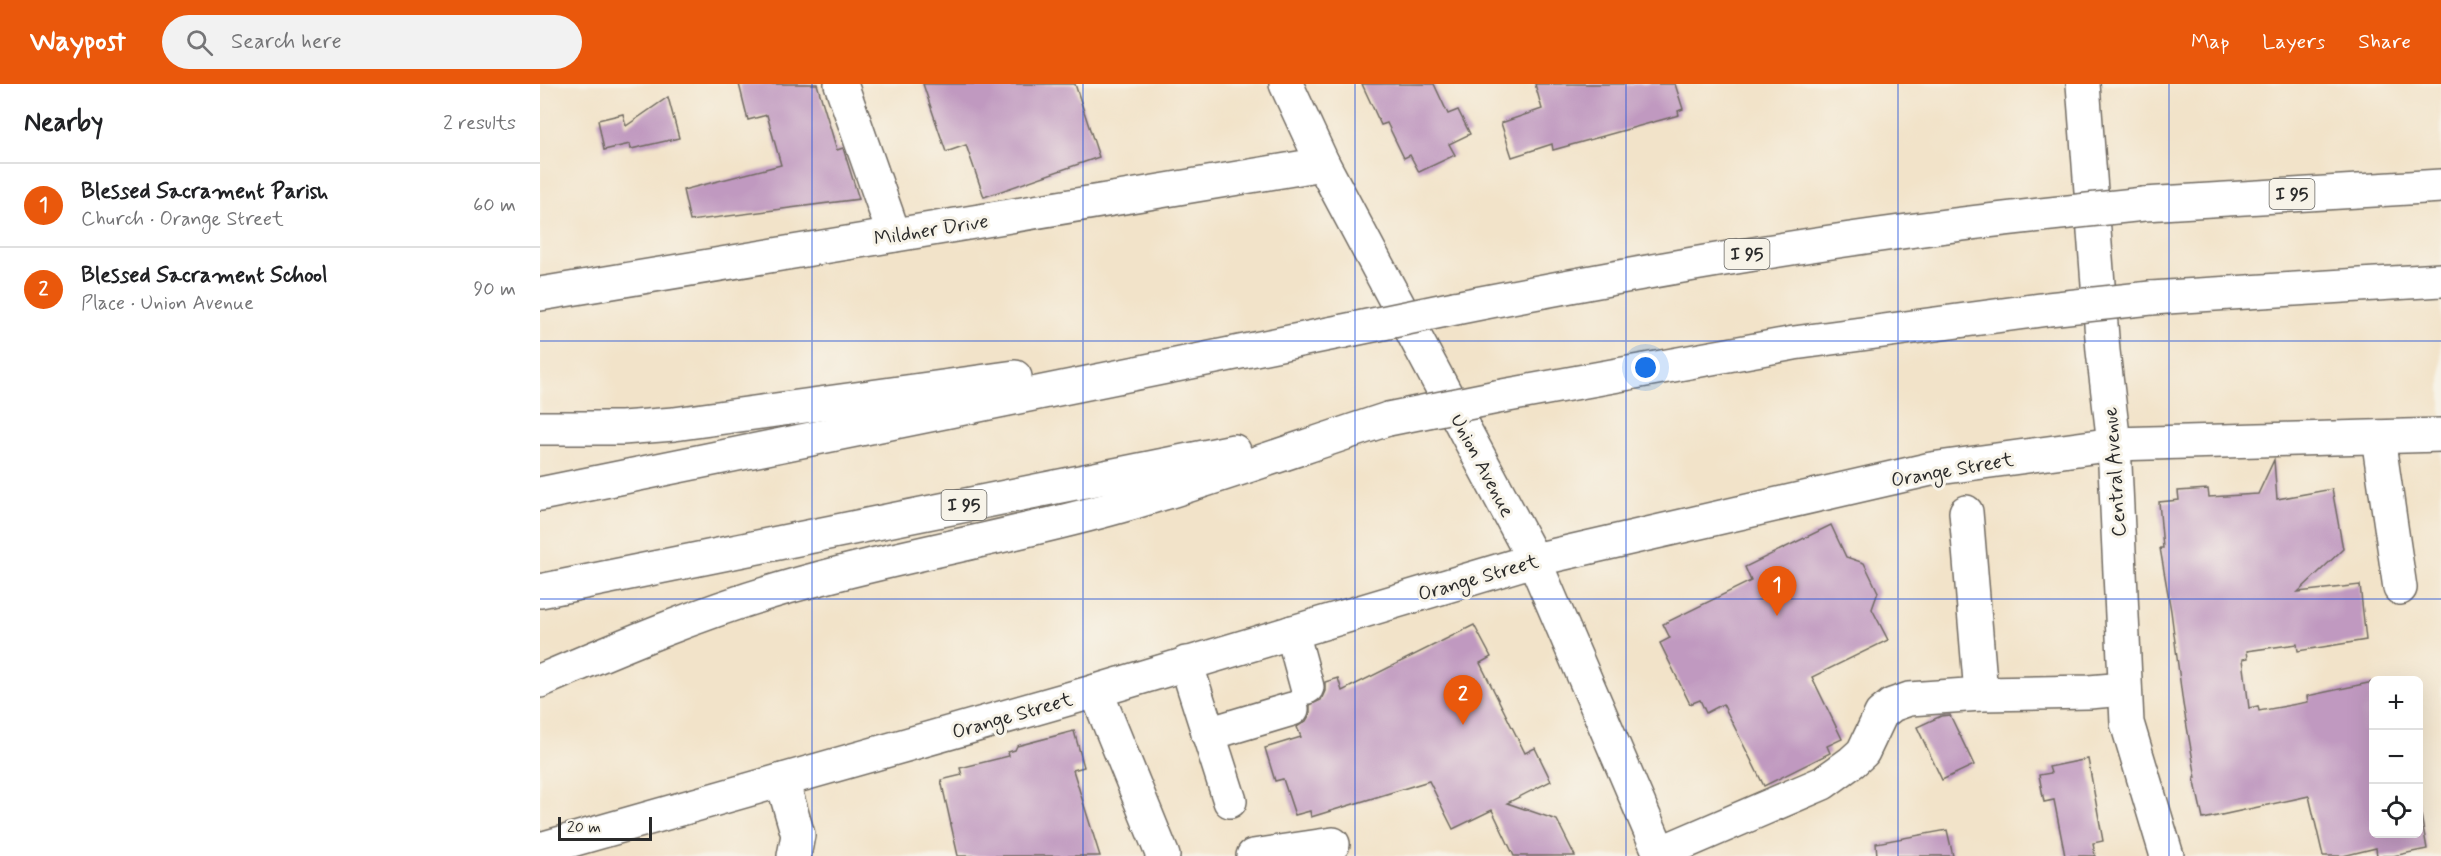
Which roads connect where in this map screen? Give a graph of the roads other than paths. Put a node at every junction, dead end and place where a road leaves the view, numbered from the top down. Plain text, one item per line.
1 (842, 84) edge
2 (1286, 84) edge
3 (2083, 84) edge
4 (1323, 164) junction
5 (2441, 186) edge
6 (894, 235) junction
7 (2441, 280) edge
8 (540, 294) edge
9 (1344, 331) junction
10 (1388, 419) junction
11 (540, 428) edge
12 (2441, 435) edge
13 (2378, 437) junction
14 (2114, 444) junction
15 (540, 494) edge
16 (1966, 512) dead end
17 (1534, 560) junction
18 (2400, 588) dead end
19 (540, 591) edge
20 (1292, 632) junction
21 (1186, 663) junction
22 (540, 681) edge
23 (2125, 689) junction
24 (1096, 691) junction
25 (1982, 694) junction
26 (1208, 734) junction
27 (782, 780) junction
28 (1230, 801) dead end
29 (1333, 844) dead end
30 (540, 849) edge
31 (1661, 854) edge
32 (794, 856) edge
33 (1163, 856) edge
34 (1253, 856) edge
35 (2167, 856) edge

1 - 6 main road
2 - 4 main road, Union Avenue
3 - 14 main road, Central Avenue
4 - 6 main road, Mildner Drive
4 - 17 main road, Union Avenue
5 - 9 main road, I 95, bridge
6 - 8 main road, Mildner Drive
7 - 10 main road, I 95, bridge
9 - 11 main road
9 - 15 main road, I 95
10 - 19 main road, I 95
10 - 22 main road
12 - 13 main road, Orange Street
13 - 14 main road, Orange Street
13 - 18 main road
14 - 17 main road, Orange Street
14 - 23 main road, Central Avenue
16 - 25 main road
17 - 20 main road, Orange Street
17 - 31 main road, Union Avenue
20 - 21 main road, Orange Street
20 - 26 main road
21 - 24 main road, Orange Street
21 - 26 main road
23 - 25 main road
23 - 35 main road, Central Avenue
24 - 27 main road, Orange Street
24 - 33 main road
25 - 31 main road
26 - 28 main road
27 - 30 main road, Orange Street
27 - 32 main road
29 - 34 main road

